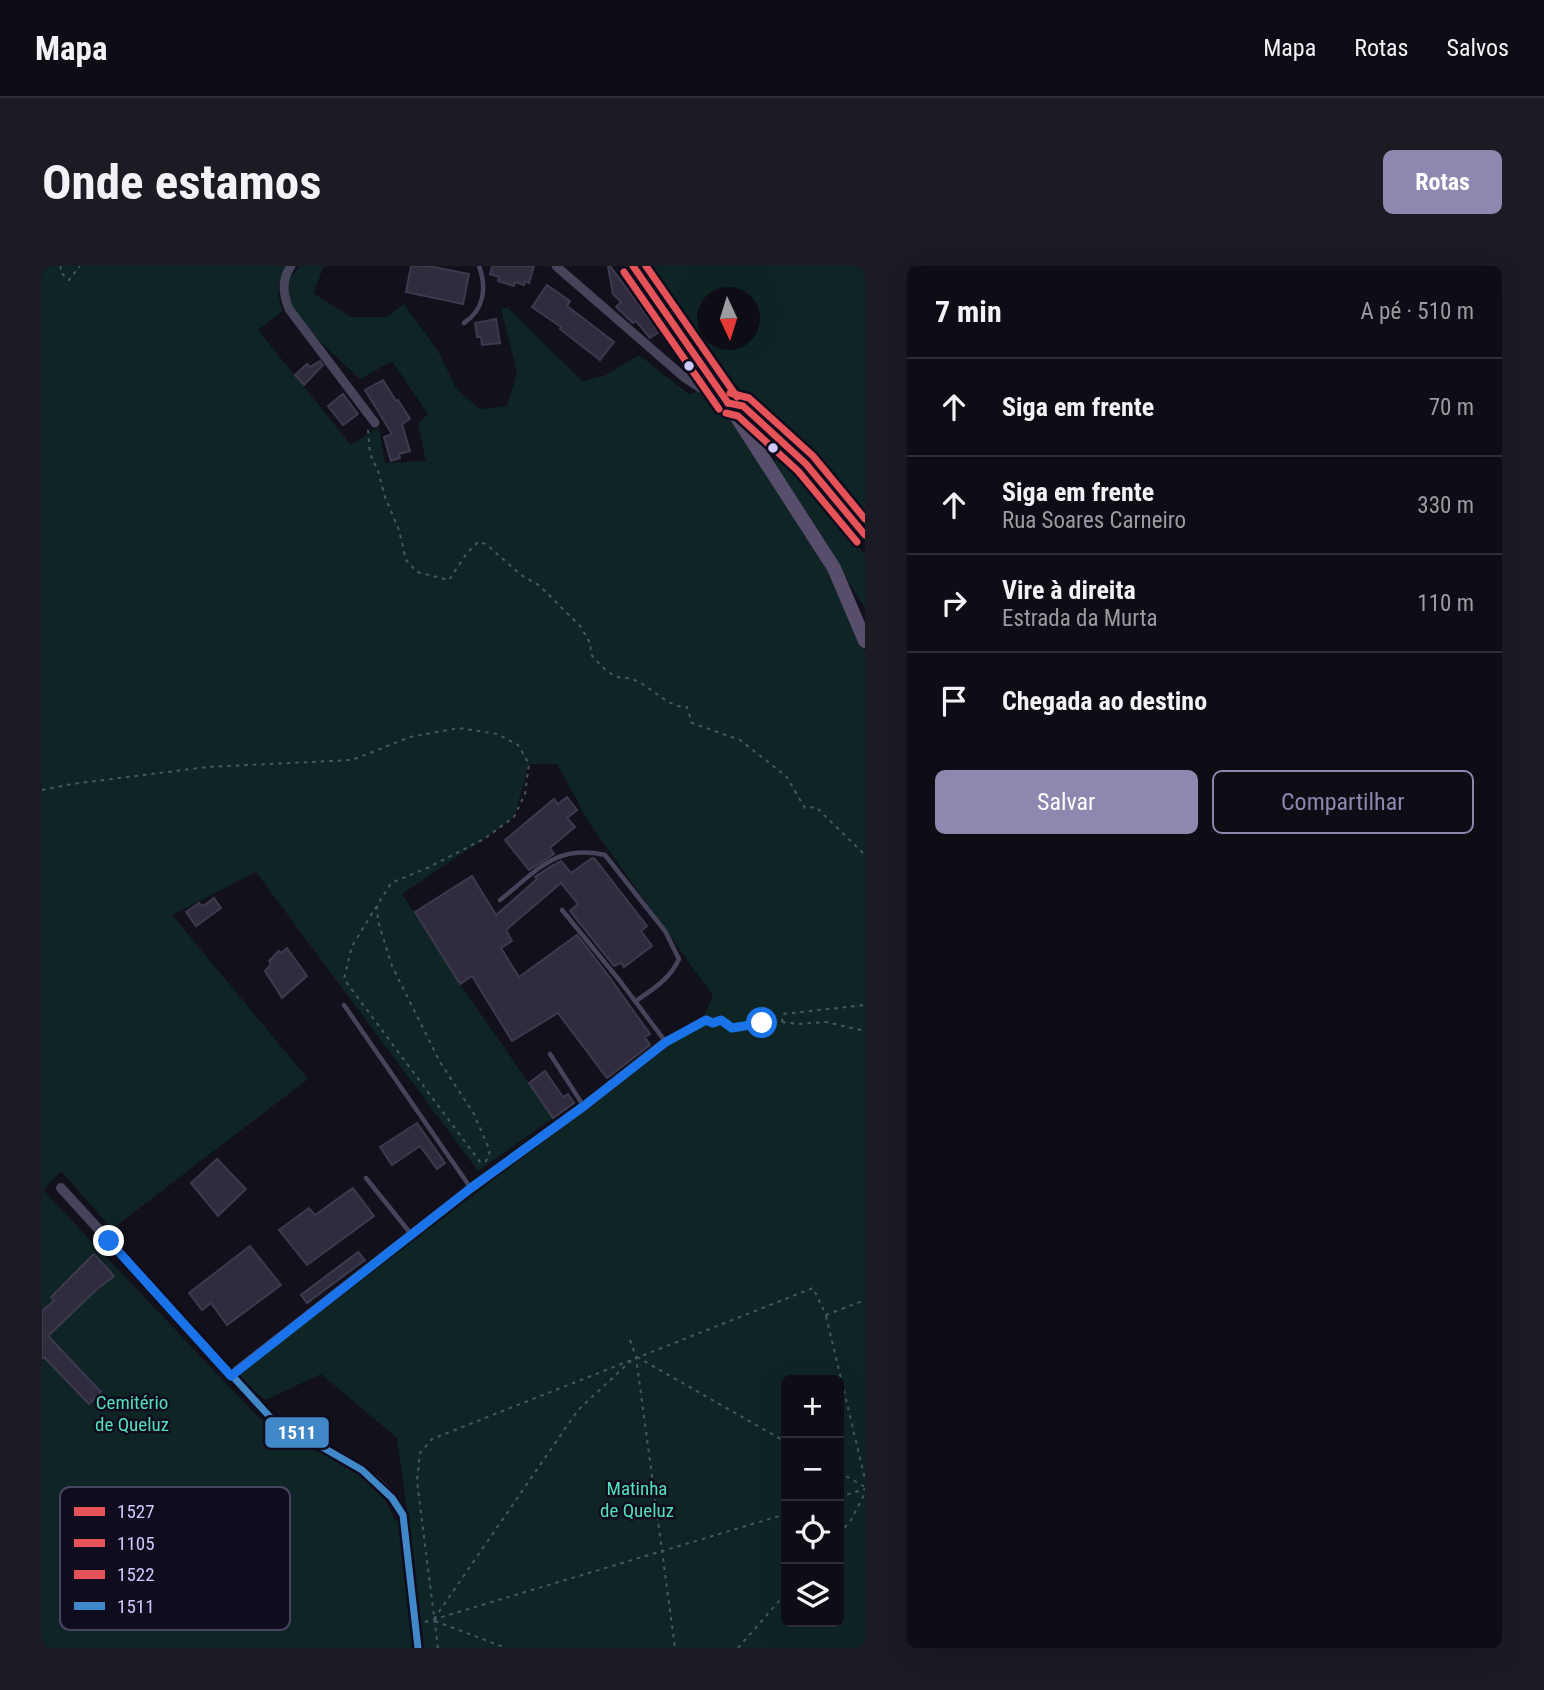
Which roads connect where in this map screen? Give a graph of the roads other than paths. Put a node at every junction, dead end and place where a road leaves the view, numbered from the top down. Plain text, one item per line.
1 (291, 266) edge
2 (479, 266) edge
3 (555, 266) edge
4 (633, 266) edge
5 (464, 323) dead end
6 (716, 387) junction
7 (728, 403) junction
8 (372, 418) road end
9 (865, 535) edge
10 (865, 641) edge
11 (500, 900) dead end
12 (562, 911) dead end
13 (636, 1001) junction
14 (344, 1005) dead end
15 (666, 1042) joint
16 (550, 1054) dead end
17 (584, 1106) junction
18 (366, 1178) dead end
19 (61, 1188) dead end
20 (471, 1188) junction
21 (412, 1235) junction
22 (231, 1376) junction
23 (418, 1648) edge

1 - 8 street
2 - 5 lane
3 - 6 street
4 - 6 main road
6 - 7 main road
7 - 9 street
7 - 10 main road
11 - 13 lane
12 - 13 lane
13 - 15 lane
14 - 20 lane
15 - 17 street
16 - 17 lane
17 - 20 street
18 - 21 lane
19 - 22 street
20 - 21 street
21 - 22 street
22 - 23 street

